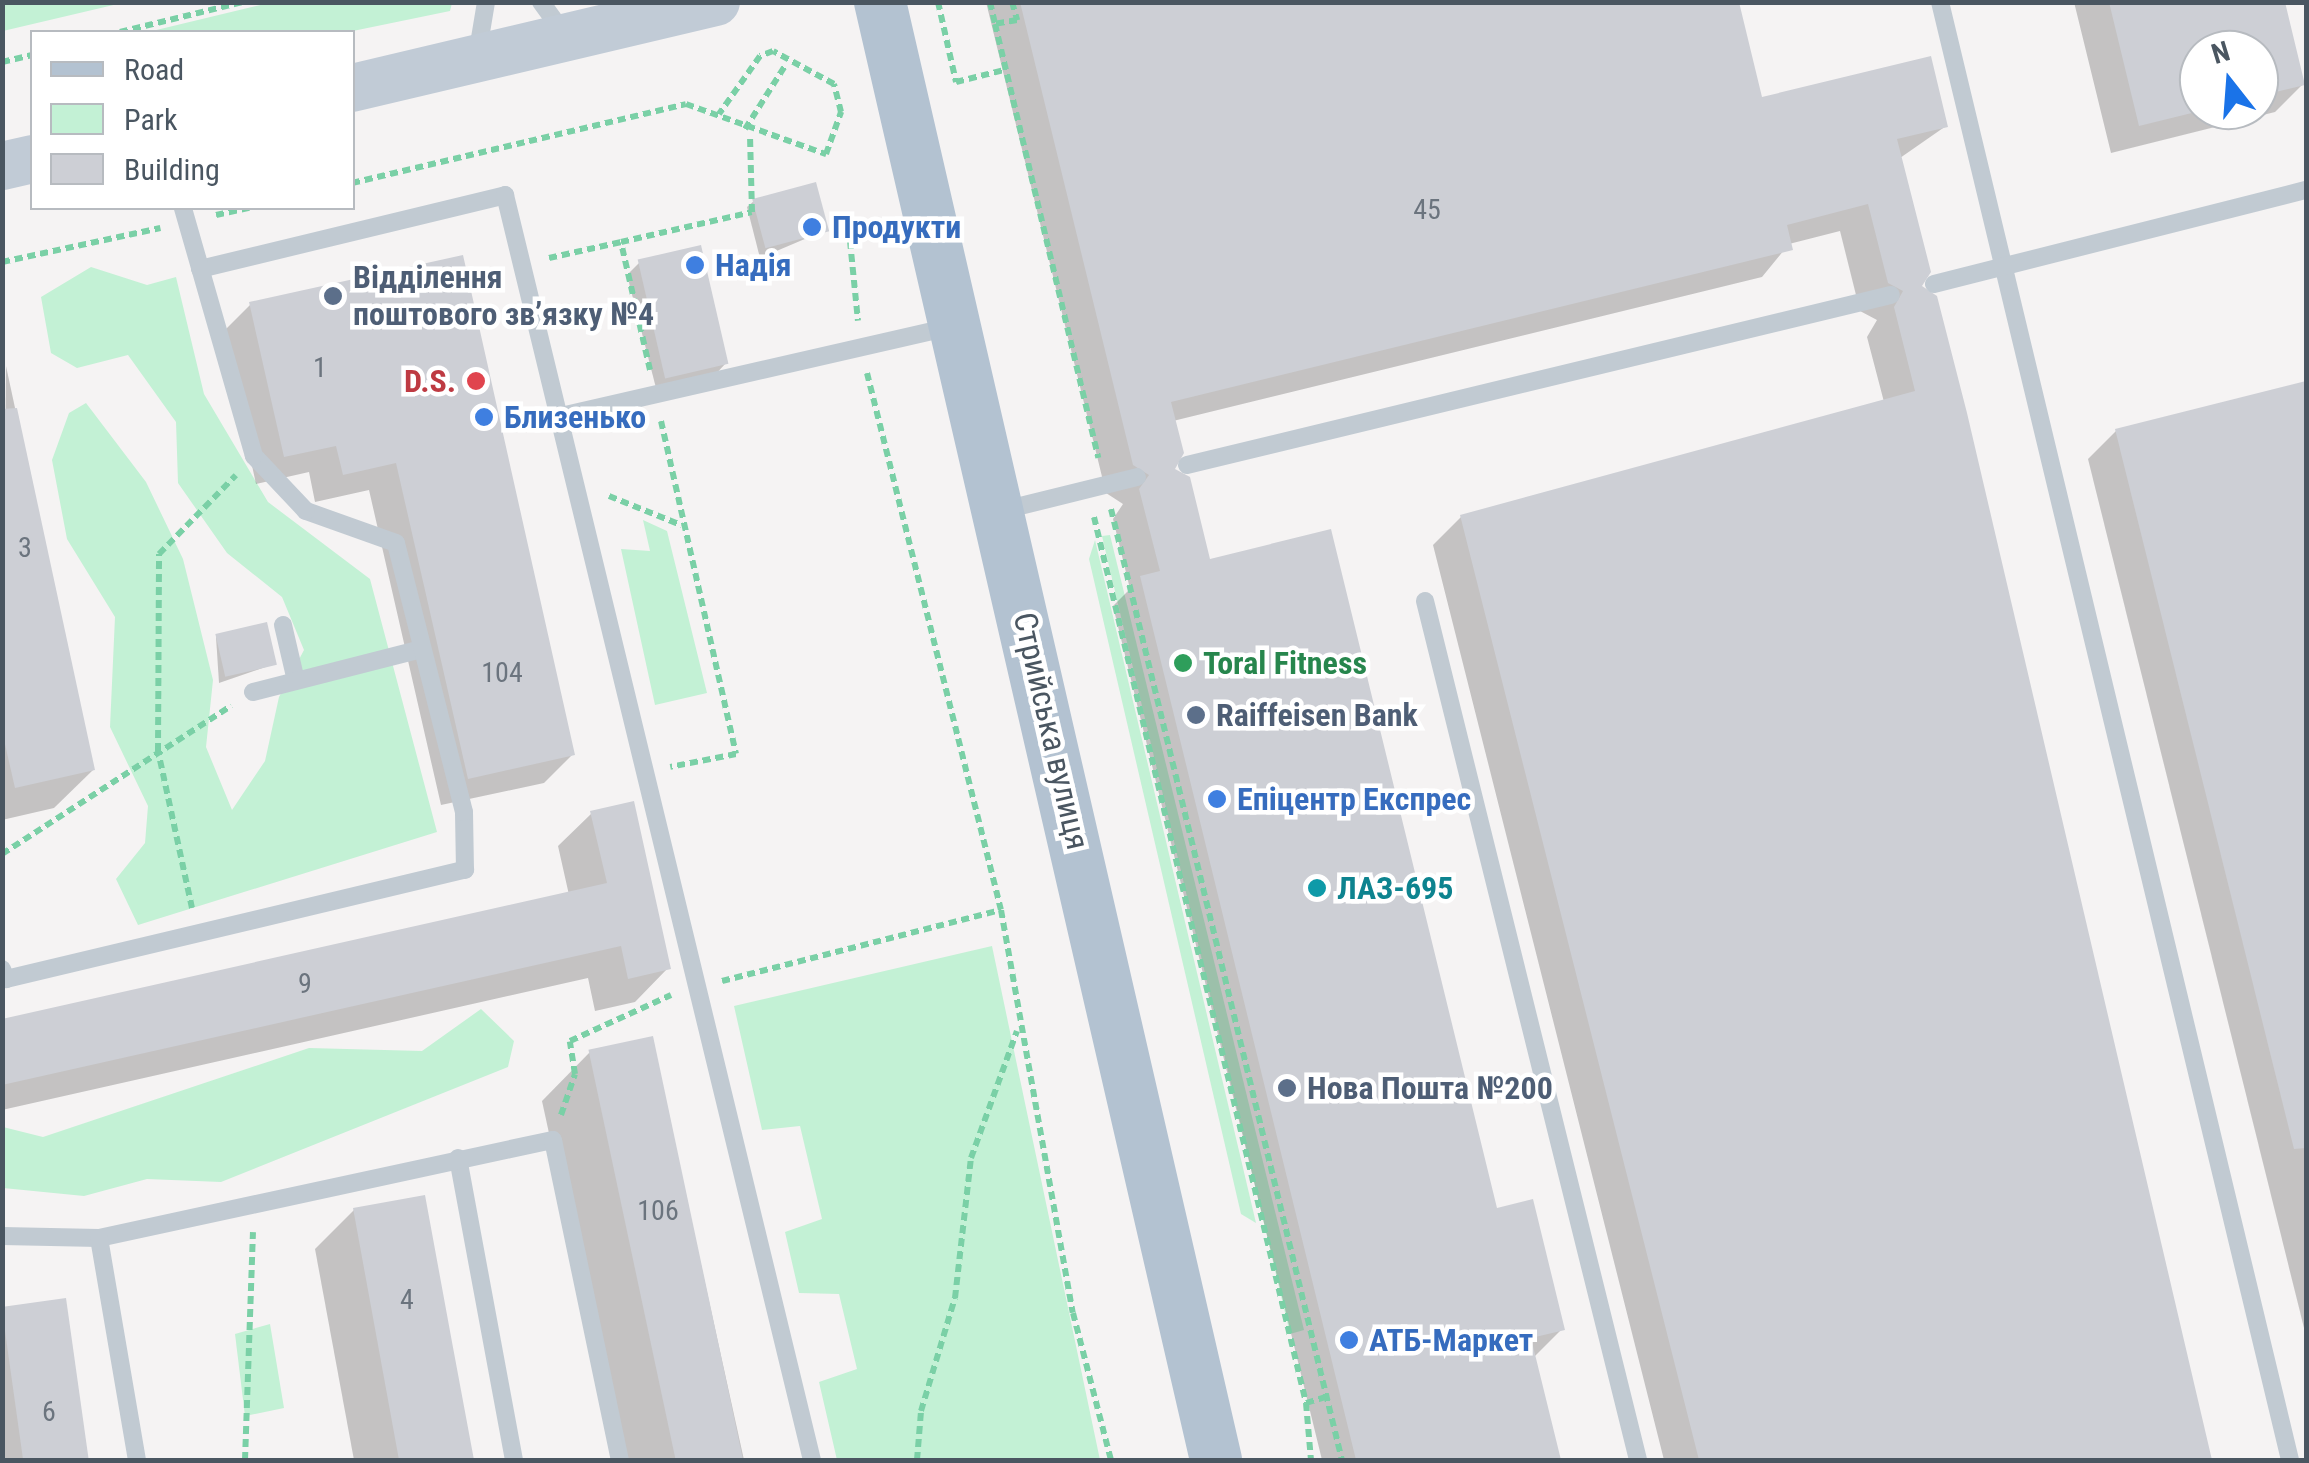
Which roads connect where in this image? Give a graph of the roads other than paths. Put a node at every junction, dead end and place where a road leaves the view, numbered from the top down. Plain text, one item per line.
1 (486, 2) edge
2 (716, 2) edge
3 (880, 2) edge
4 (1940, 2) edge
5 (555, 21) edge
6 (476, 60) junction
7 (355, 87) edge
8 (30, 159) edge
9 (2, 166) edge
10 (2306, 190) edge
11 (185, 215) edge
12 (2004, 266) junction
13 (200, 268) junction
14 (1934, 284) dead end
15 (1891, 294) dead end
16 (956, 326) junction
17 (561, 416) junction
18 (1187, 465) dead end
19 (1136, 478) dead end
20 (1000, 511) junction
21 (1425, 601) dead end
22 (282, 624) dead end
23 (418, 650) junction
24 (296, 681) junction
25 (253, 692) road end
26 (2, 969) edge
27 (458, 1158) junction
28 (2, 1236) edge
29 (99, 1238) junction
30 (137, 1460) edge
31 (514, 1460) edge
32 (620, 1460) edge
33 (812, 1460) edge
34 (1216, 1460) edge
35 (1638, 1460) edge
36 (2290, 1460) edge

1 - 6 lane
2 - 5 main road
3 - 16 main road, Стрийська вулиця
4 - 12 lane
5 - 6 main road
6 - 7 main road
8 - 9 main road
10 - 12 lane
11 - 13 lane
12 - 14 lane
12 - 36 lane
13 - 17 lane
13 - 23 lane
15 - 18 lane
16 - 17 lane
16 - 20 main road, Стрийська вулиця
17 - 33 lane
19 - 20 lane
20 - 34 main road, Стрийська вулиця
21 - 35 lane
22 - 24 lane
23 - 24 lane
23 - 26 lane
24 - 25 lane
27 - 29 lane
27 - 31 lane
27 - 32 lane
28 - 29 lane
29 - 30 lane

